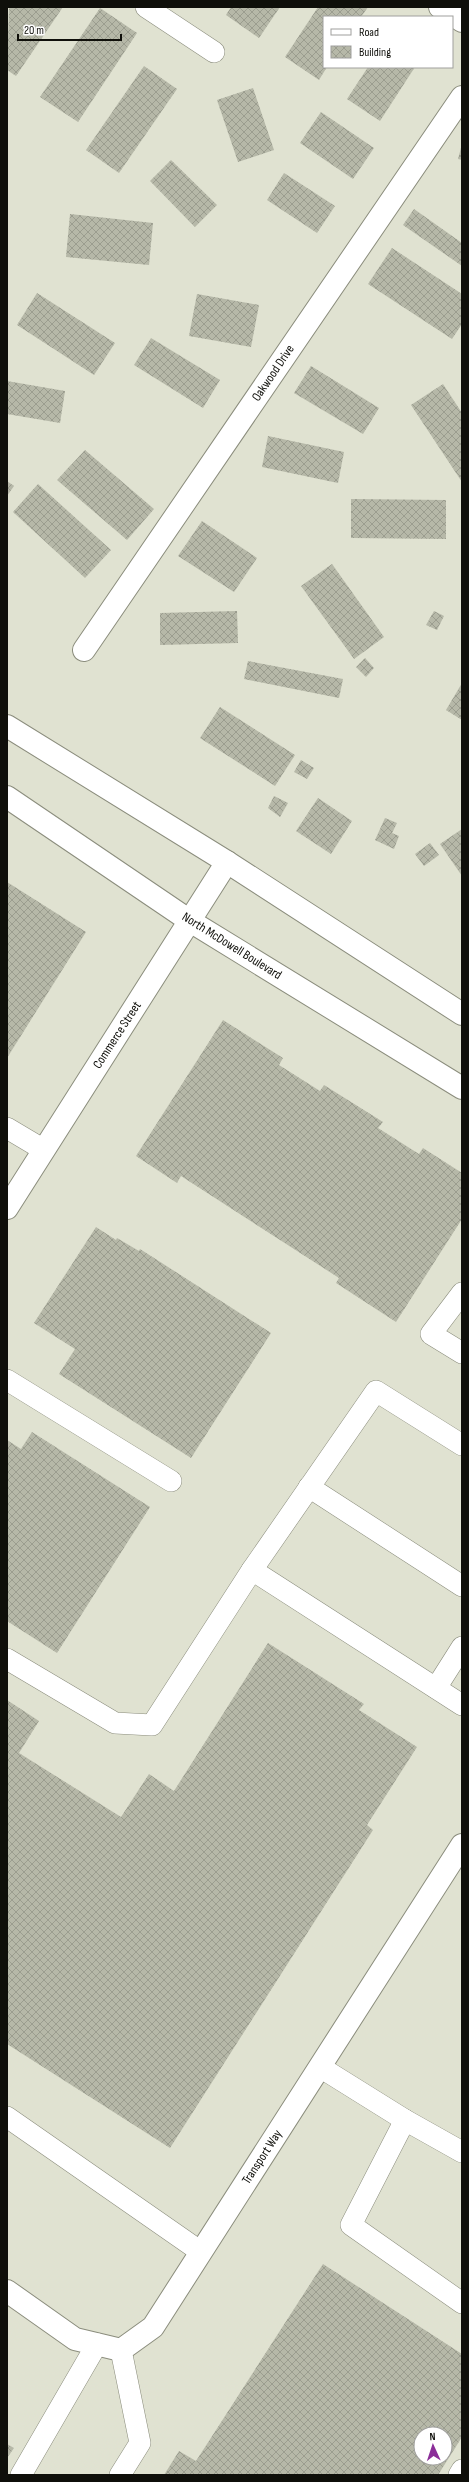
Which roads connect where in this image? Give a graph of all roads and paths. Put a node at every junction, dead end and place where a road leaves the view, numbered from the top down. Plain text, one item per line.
1 (146, 7) edge
2 (440, 7) edge
3 (462, 21) edge
4 (214, 52) dead end
5 (462, 97) edge
6 (84, 650) dead end
7 (7, 726) edge
8 (7, 797) edge
9 (227, 862) junction
10 (190, 921) junction
11 (462, 1014) edge
12 (462, 1088) edge
13 (7, 1128) edge
14 (44, 1150) junction
15 (7, 1208) edge
16 (462, 1293) edge
17 (462, 1354) edge
18 (7, 1380) edge
19 (462, 1445) edge
20 (171, 1481) dead end
21 (309, 1487) junction
22 (252, 1570) junction
23 (462, 1586) edge
24 (462, 1647) edge
25 (7, 1659) edge
26 (436, 1688) junction
27 (462, 1705) edge
28 (462, 1845) edge
29 (320, 2067) junction
30 (7, 2117) edge
31 (405, 2120) junction
32 (462, 2152) edge
33 (201, 2252) junction
34 (7, 2291) edge
35 (462, 2303) edge
36 (97, 2344) junction
37 (121, 2350) junction
38 (462, 2470) edge
39 (21, 2475) edge
40 (120, 2475) edge
41 (458, 2475) edge

1 - 4 lane
2 - 3 street
5 - 6 street, Oakwood Drive
7 - 9 street
8 - 10 street, North McDowell Boulevard
9 - 10 street, Commerce Street
9 - 11 street
10 - 12 street, North McDowell Boulevard
10 - 14 street, Commerce Street
13 - 14 lane
14 - 15 street, Commerce Street
16 - 17 lane
18 - 20 lane
19 - 21 lane
21 - 22 lane
21 - 23 lane
22 - 25 lane
22 - 26 lane
24 - 26 lane
26 - 27 lane
28 - 29 street, Transport Way
29 - 31 lane
29 - 33 street, Transport Way
30 - 33 lane
31 - 32 lane
31 - 35 lane
33 - 37 street, Transport Way
34 - 36 street
36 - 37 street
36 - 39 lane
37 - 40 lane
38 - 41 lane

